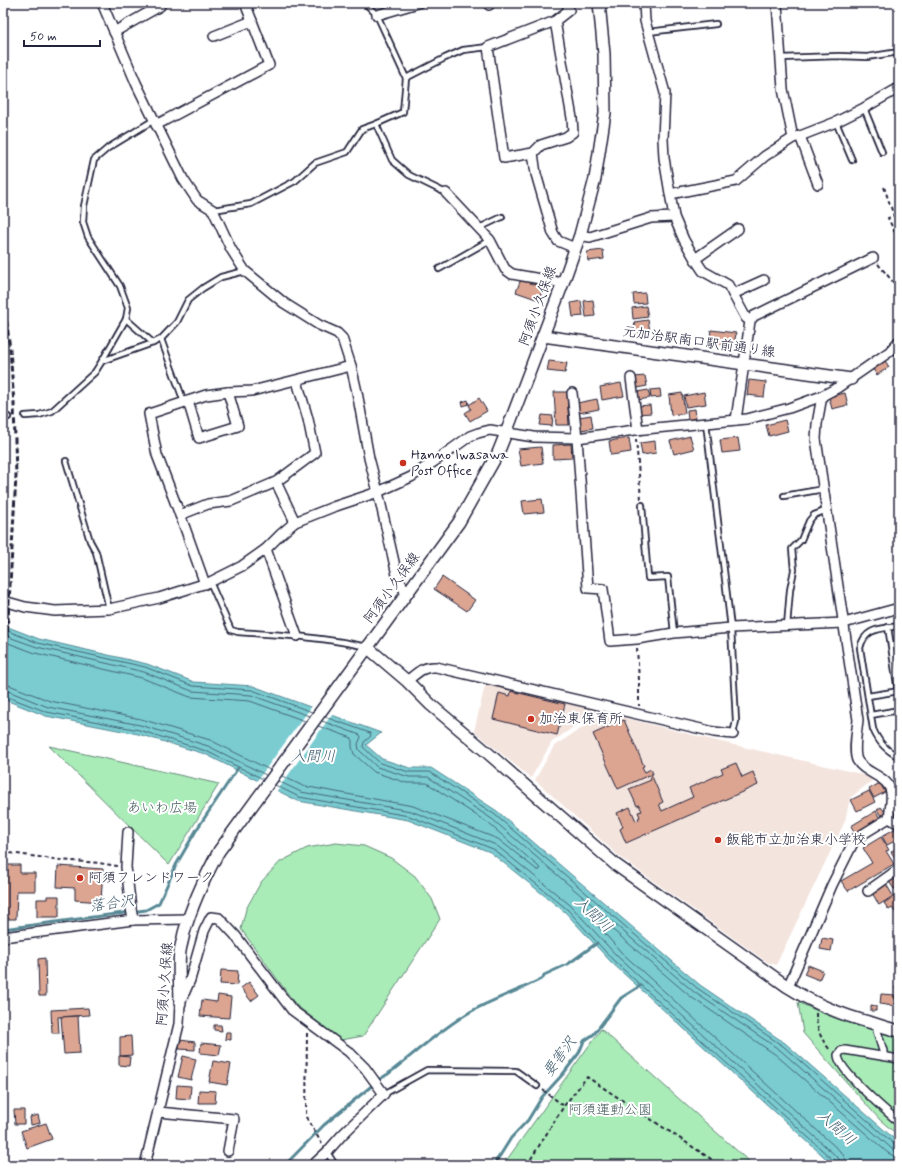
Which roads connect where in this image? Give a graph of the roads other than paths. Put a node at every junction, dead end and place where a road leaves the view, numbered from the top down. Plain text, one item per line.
1 (245, 3) edge
2 (365, 3) edge
3 (418, 3) edge
4 (567, 3) edge
5 (599, 3) edge
6 (644, 3) edge
7 (777, 3) edge
8 (105, 4) edge
9 (160, 6) dead end
10 (377, 15) junction
11 (555, 20) junction
12 (252, 21) junction
13 (716, 24) dead end
14 (114, 32) junction
15 (648, 32) junction
16 (214, 36) dead end
17 (488, 47) junction
18 (899, 52) edge
19 (781, 58) junction
20 (406, 78) junction
21 (899, 88) edge
22 (864, 108) junction
23 (155, 122) junction
24 (836, 122) junction
25 (376, 124) junction
26 (797, 137) junction
27 (882, 152) dead end
28 (533, 153) junction
29 (852, 160) dead end
30 (818, 184) dead end
31 (446, 193) joint
32 (670, 194) junction
33 (213, 210) junction
34 (674, 216) junction
35 (502, 217) dead end
36 (479, 228) junction
37 (738, 229) dead end
38 (580, 235) junction
39 (490, 240) junction
40 (575, 248) junction
41 (873, 258) road end
42 (695, 259) junction
43 (439, 268) dead end
44 (246, 271) junction
45 (764, 280) dead end
46 (563, 283) junction
47 (733, 294) junction
48 (126, 319) junction
49 (750, 321) junction
50 (543, 336) junction
51 (161, 339) junction
52 (899, 341) edge
53 (153, 343) junction
54 (102, 361) junction
55 (745, 364) junction
56 (351, 366) junction
57 (631, 378) dead end
58 (850, 378) junction
59 (297, 381) junction
60 (228, 392) junction
61 (572, 393) dead end
62 (822, 396) junction
63 (186, 402) junction
64 (25, 416) dead end
65 (736, 420) junction
66 (706, 423) junction
67 (637, 430) junction
68 (506, 432) junction
69 (577, 438) junction
70 (66, 461) dead end
71 (276, 482) junction
72 (824, 489) junction
73 (378, 492) junction
74 (784, 496) dead end
75 (642, 505) road end
76 (827, 510) junction
77 (180, 515) junction
78 (295, 522) junction
79 (266, 549) junction
80 (207, 583) junction
81 (406, 594) junction
82 (4, 601) edge
83 (899, 608) edge
84 (109, 609) junction
85 (844, 623) junction
86 (788, 626) junction
87 (899, 626) edge
88 (888, 627) junction
89 (731, 628) junction
90 (674, 633) junction
91 (297, 636) junction
92 (367, 647) junction
93 (407, 681) junction
94 (899, 691) edge
95 (868, 696) junction
96 (899, 710) edge
97 (871, 715) junction
98 (733, 734) joint
99 (899, 757) edge
100 (889, 818) junction
101 (899, 824) edge
102 (128, 832) dead end
103 (899, 869) edge
104 (868, 891) dead end
105 (132, 915) junction
106 (188, 919) junction
107 (3, 937) edge
108 (788, 987) junction
109 (180, 1003) junction
110 (899, 1030) edge
111 (877, 1031) dead end
112 (883, 1056) junction
113 (899, 1059) edge
114 (537, 1086) road end
115 (382, 1091) junction
116 (158, 1112) junction
117 (899, 1122) edge
118 (228, 1151) dead end
119 (327, 1152) junction
120 (145, 1165) edge
121 (313, 1165) edge
122 (335, 1165) edge

1 - 12 street
2 - 10 lane
3 - 10 street
4 - 11 street
5 - 38 street, 阿須小久保線
6 - 15 street
7 - 19 street
8 - 14 street
9 - 14 street
10 - 20 lane
11 - 17 street
11 - 28 street
12 - 16 street
12 - 23 street
13 - 15 lane
14 - 23 street
15 - 32 street
17 - 20 lane
17 - 28 street
18 - 19 lane
19 - 26 street
20 - 25 lane
21 - 22 street
22 - 24 street
22 - 27 lane
23 - 33 street
23 - 48 lane
24 - 26 street
24 - 29 lane
25 - 31 lane
25 - 33 lane
26 - 30 street
26 - 32 street
28 - 40 street
31 - 36 street
32 - 34 street
33 - 44 street
34 - 38 street
34 - 42 street
35 - 36 lane
36 - 39 street
37 - 42 street
38 - 40 street, 阿須小久保線
39 - 43 lane
39 - 46 street
40 - 46 street, 阿須小久保線
41 - 49 street
42 - 47 street
44 - 51 lane
44 - 56 street
45 - 47 street
46 - 50 street, 阿須小久保線
47 - 49 street
48 - 53 lane
48 - 54 lane
49 - 55 street
50 - 55 street, 元加治駅南口駅前通り線
50 - 68 street, 阿須小久保線
51 - 53 lane
51 - 63 lane
52 - 58 street
53 - 54 lane
54 - 64 lane
55 - 58 street, 元加治駅南口駅前通り線
55 - 65 street
56 - 59 street
56 - 73 street
57 - 67 street
58 - 62 street
59 - 60 street
59 - 71 street
60 - 63 street
60 - 63 street
61 - 69 street
62 - 65 street
62 - 72 street
63 - 77 street
65 - 66 street
66 - 67 street
66 - 89 lane
67 - 69 street
68 - 69 street
68 - 73 street
68 - 81 street, 阿須小久保線
69 - 90 street
70 - 84 lane
71 - 77 street
71 - 78 street
72 - 74 lane
72 - 76 street
73 - 78 street
73 - 81 street
75 - 90 lane
76 - 85 street
76 - 86 lane
77 - 80 street
78 - 79 street
79 - 80 street
79 - 91 street
80 - 84 street
80 - 91 lane
81 - 92 street, 阿須小久保線
82 - 84 street
83 - 85 street
85 - 86 street
85 - 100 street
86 - 89 street
87 - 88 lane
88 - 94 lane
88 - 95 lane
89 - 90 street
89 - 98 lane
91 - 92 lane
92 - 93 street
92 - 106 street, 阿須小久保線
93 - 98 street
93 - 108 street
94 - 95 lane
95 - 97 lane
96 - 97 lane
97 - 99 lane
100 - 101 street
100 - 108 street
102 - 105 street
103 - 104 street
105 - 106 street
105 - 107 street
106 - 109 street, 阿須小久保線
108 - 110 street
109 - 115 street
109 - 116 street, 阿須小久保線
111 - 112 street
112 - 113 street
112 - 117 street
114 - 115 lane
115 - 119 street
116 - 118 street
116 - 120 street, 阿須小久保線
119 - 121 street
119 - 122 lane

